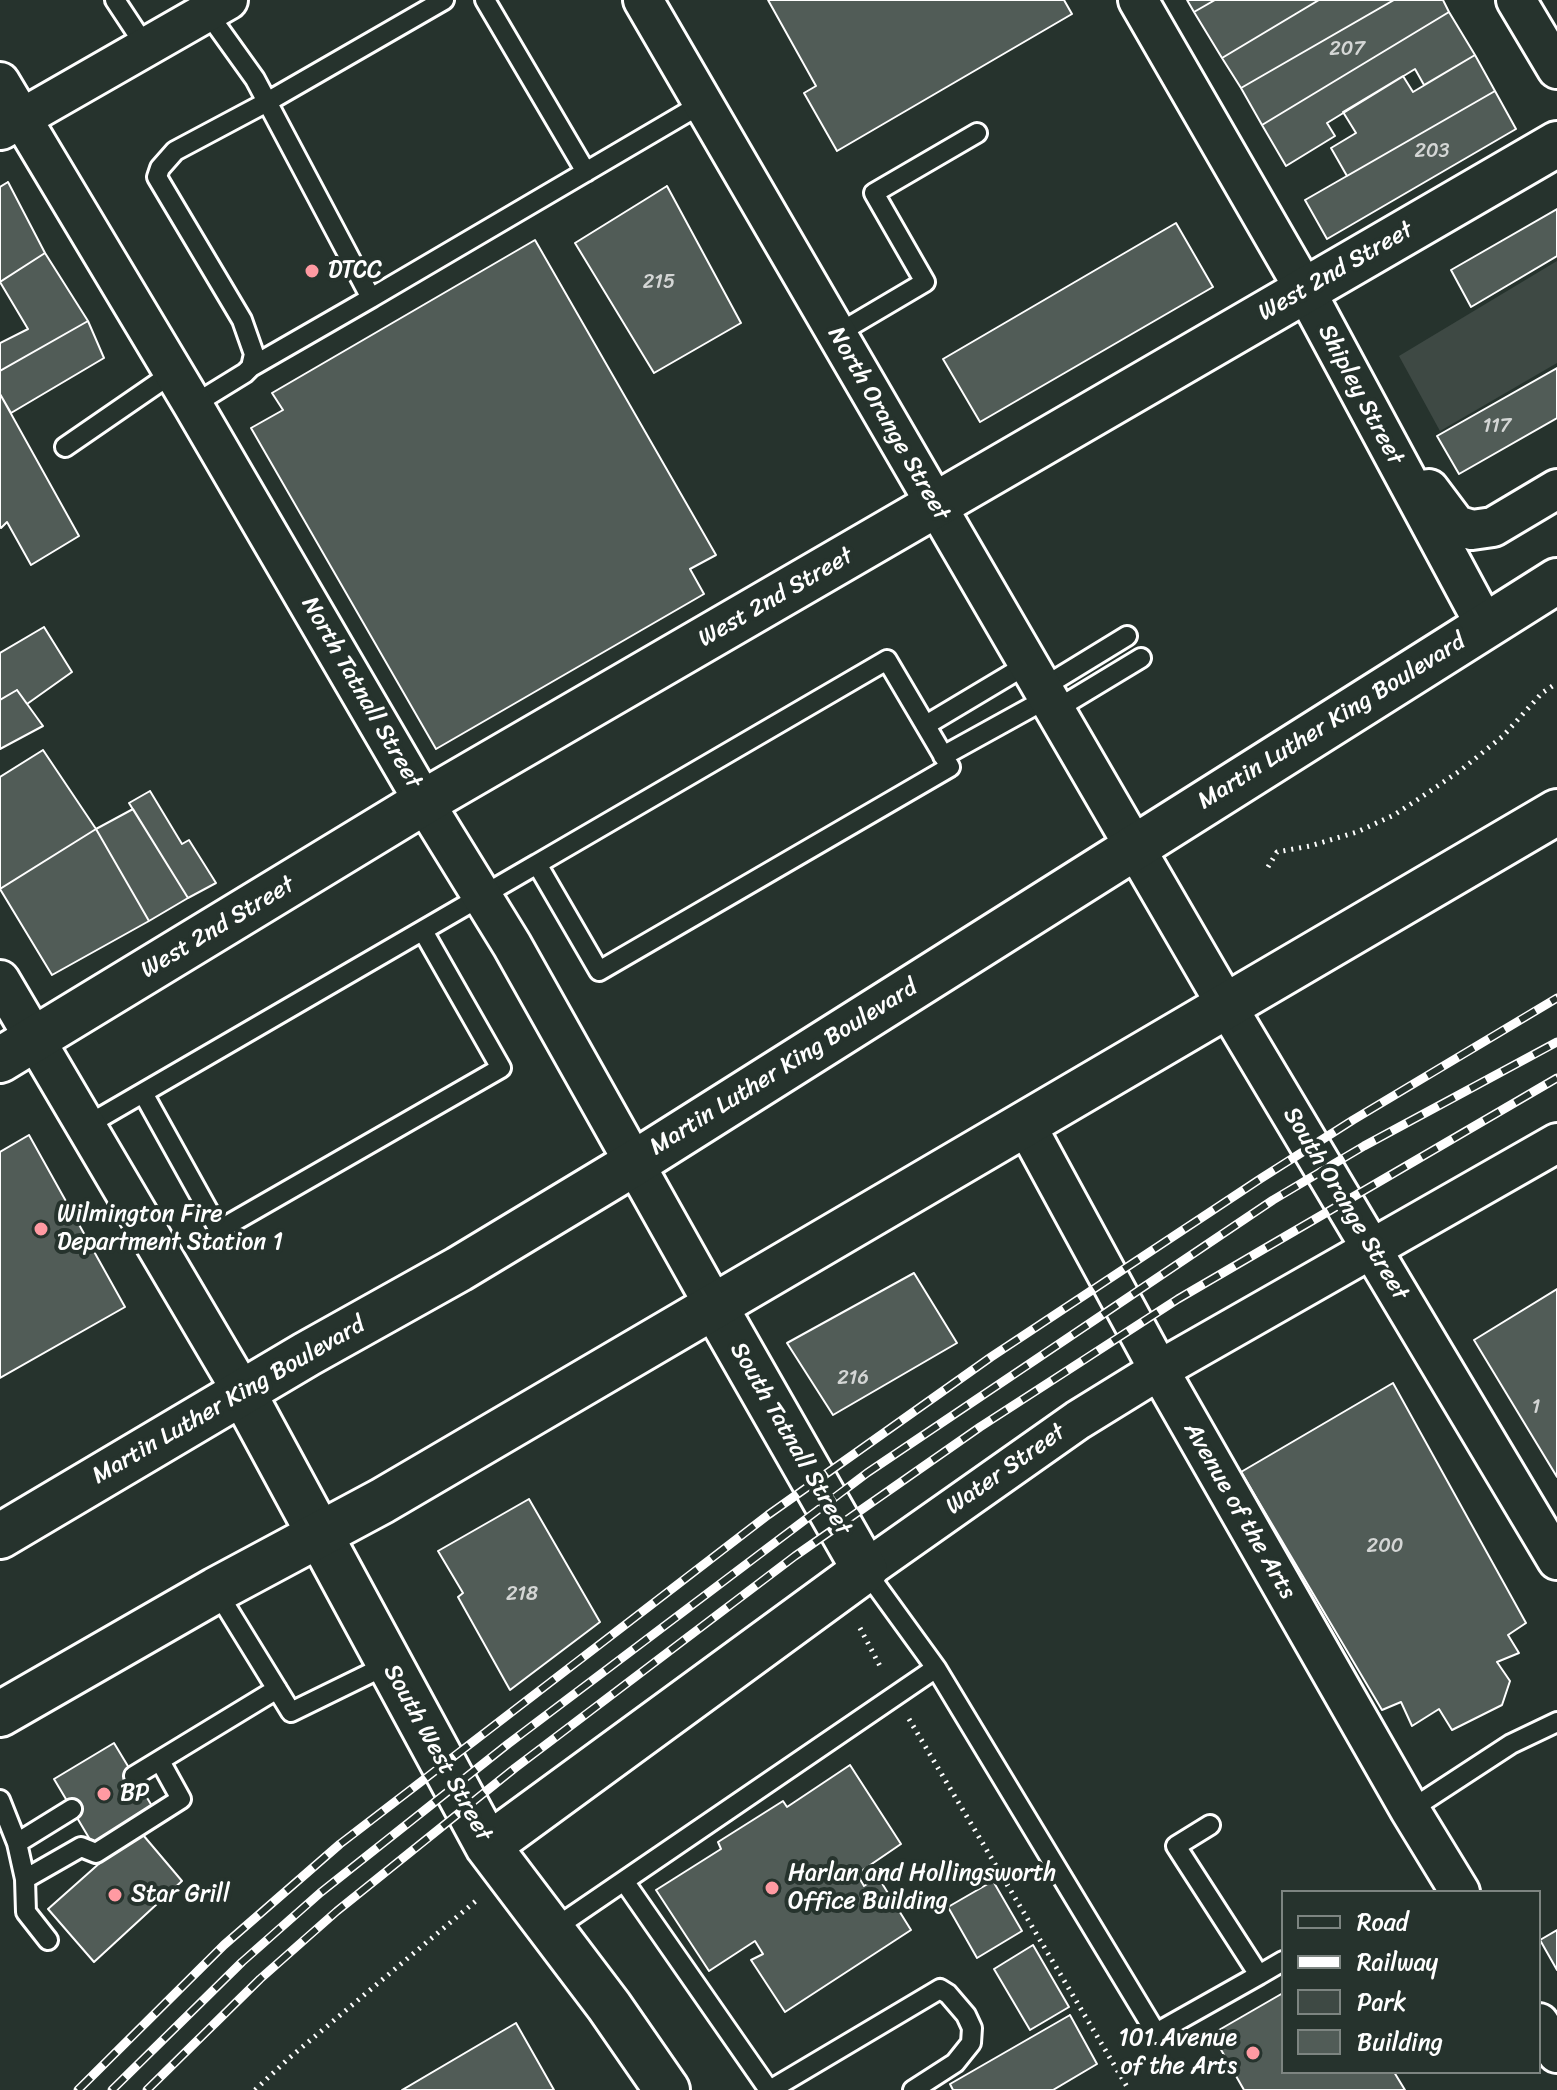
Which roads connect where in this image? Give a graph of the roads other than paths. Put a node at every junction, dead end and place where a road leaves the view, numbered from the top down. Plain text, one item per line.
1 (115, 0) edge
2 (444, 0) edge
3 (485, 0) edge
4 (643, 0) edge
5 (1138, 0) edge
6 (1516, 0) edge
7 (217, 6) edge
8 (146, 47) junction
9 (1557, 69) edge
10 (0, 82) edge
11 (267, 102) junction
12 (703, 103) junction
13 (10, 125) edge
14 (977, 133) dead end
15 (1557, 144) edge
16 (586, 172) junction
17 (1305, 290) junction
18 (371, 298) junction
19 (837, 334) junction
20 (251, 367) junction
21 (174, 372) junction
22 (1364, 404) junction
23 (193, 405) junction
24 (65, 447) dead end
25 (1557, 489) edge
26 (935, 505) junction
27 (1557, 581) edge
28 (1485, 625) junction
29 (1127, 636) dead end
30 (1141, 658) dead end
31 (1043, 690) junction
32 (926, 725) junction
33 (943, 756) junction
34 (424, 802) junction
35 (1557, 812) edge
36 (1134, 846) junction
37 (537, 864) junction
38 (482, 897) junction
39 (423, 931) junction
40 (0, 980) edge
41 (1228, 1008) junction
42 (18, 1050) edge
43 (143, 1093) junction
44 (1026, 1125) junction
45 (84, 1127) junction
46 (1557, 1143) edge
47 (633, 1164) junction
48 (1372, 1249) junction
49 (715, 1307) junction
50 (1159, 1370) junction
51 (243, 1393) junction
52 (319, 1533) junction
53 (0, 1536) edge
54 (1557, 1560) edge
55 (851, 1580) junction
56 (216, 1590) junction
57 (389, 1664) junction
58 (936, 1668) junction
59 (277, 1689) junction
60 (0, 1714) edge
61 (1557, 1722) edge
62 (160, 1761) junction
63 (134, 1776) dead end
64 (0, 1800) edge
65 (72, 1809) dead end
66 (1410, 1810) junction
67 (1210, 1825) dead end
68 (17, 1843) junction
69 (498, 1860) junction
70 (25, 1879) junction
71 (624, 1881) junction
72 (1459, 1890) edge
73 (551, 1931) junction
74 (48, 1940) dead end
75 (1281, 1962) edge
76 (1259, 1975) junction
77 (1541, 2026) edge
78 (1557, 2053) edge
79 (667, 2090) edge
80 (770, 2090) edge
81 (913, 2090) edge

1 - 8 lane
2 - 11 lane
3 - 16 lane
4 - 12 street, North Orange Street
5 - 17 street, Shipley Street
6 - 9 street
7 - 8 street
7 - 11 lane
8 - 13 street
10 - 13 street, North Tatnall Street
11 - 18 lane
11 - 20 lane
12 - 16 lane
12 - 19 street, North Orange Street
13 - 21 street, North Tatnall Street
14 - 19 lane
15 - 17 main road, West 2nd Street
16 - 18 lane
17 - 22 street, Shipley Street
17 - 26 main road, West 2nd Street
18 - 20 lane
19 - 26 street, North Orange Street
20 - 23 lane
21 - 23 street, North Tatnall Street
21 - 24 lane
22 - 25 street
22 - 28 street, Shipley Street
23 - 34 street, North Tatnall Street
26 - 31 street, North Orange Street
26 - 34 main road, West 2nd Street
27 - 28 main road, Martin Luther King Boulevard
28 - 36 main road, Martin Luther King Boulevard
29 - 31 lane
30 - 31 lane
31 - 32 lane
31 - 33 lane
31 - 36 street, North Orange Street
32 - 33 lane
32 - 37 lane
33 - 37 lane
34 - 38 street, North Tatnall Street
34 - 42 main road, West 2nd Street
35 - 41 main road
36 - 41 street, South Orange Street
36 - 47 main road, Martin Luther King Boulevard
37 - 38 lane
38 - 39 lane
38 - 47 street, North Tatnall Street
39 - 43 lane
39 - 43 lane
40 - 42 street
41 - 44 main road
41 - 48 street, South Orange Street
42 - 45 street
43 - 45 lane
44 - 49 main road
44 - 50 street, Avenue of the Arts
45 - 51 street
46 - 48 street, Water Street
47 - 49 street, North Tatnall Street
47 - 51 main road, Martin Luther King Boulevard
48 - 50 street, Water Street
48 - 54 street, South Orange Street
49 - 52 main road
49 - 55 main road, South Tatnall Street
50 - 55 street, Water Street
50 - 66 street, Avenue of the Arts
51 - 52 main road, South West Street
51 - 53 main road, Martin Luther King Boulevard
52 - 56 main road
52 - 57 main road, South West Street
55 - 58 lane
55 - 69 main road, Water Street
56 - 59 lane
56 - 60 main road
57 - 59 lane
57 - 69 main road, South West Street
58 - 71 lane
58 - 76 lane
59 - 62 lane
61 - 66 lane
62 - 63 lane
62 - 70 lane
64 - 68 lane
65 - 68 lane
66 - 72 street, Avenue of the Arts
67 - 76 lane
68 - 70 lane
69 - 73 main road, South West Street
70 - 74 lane
71 - 73 lane
71 - 80 lane
73 - 79 main road, South West Street
75 - 76 lane
77 - 78 street
80 - 81 lane

